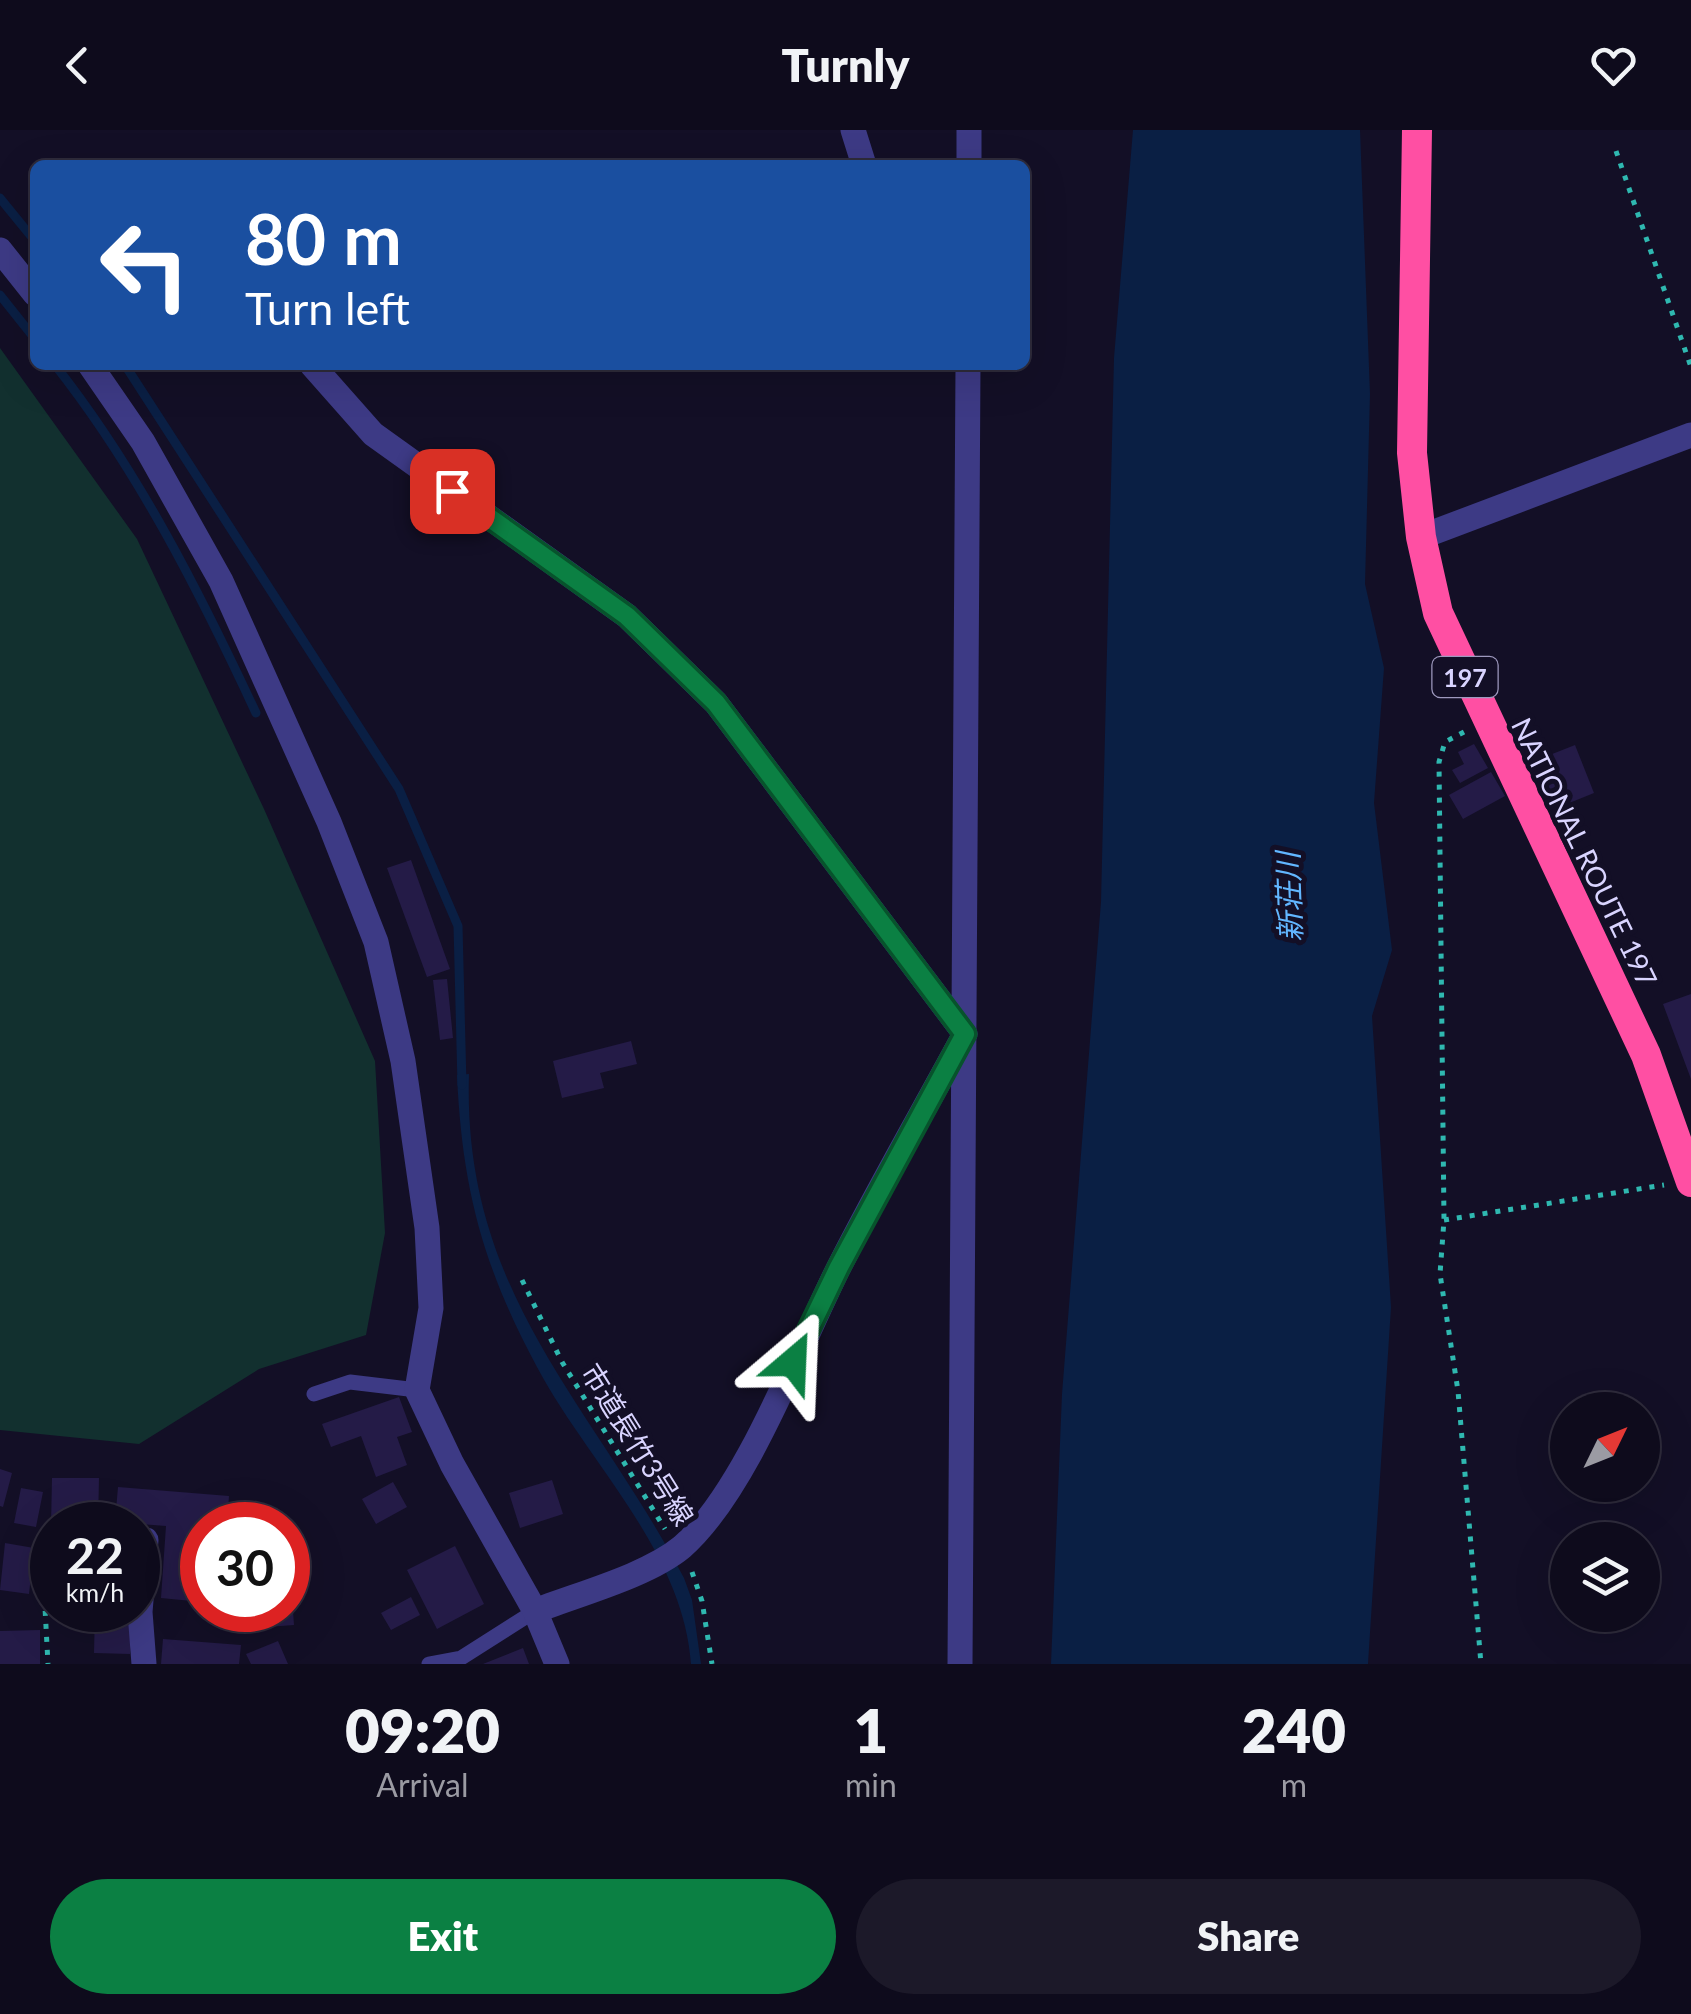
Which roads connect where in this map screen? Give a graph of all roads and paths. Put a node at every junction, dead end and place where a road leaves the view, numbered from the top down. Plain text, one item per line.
1 (853, 130) edge
2 (969, 130) edge
3 (1417, 130) edge
4 (1616, 151) dead end
5 (862, 160) edge
6 (970, 160) edge
7 (30, 251) edge
8 (4, 254) edge
9 (30, 288) edge
10 (1691, 367) edge
11 (94, 370) edge
12 (316, 370) edge
13 (968, 370) edge
14 (1691, 435) edge
15 (1421, 538) junction
16 (1485, 720) junction
17 (965, 1034) junction
18 (1691, 1182) edge
19 (1444, 1220) junction
20 (522, 1280) dead end
21 (417, 1390) junction
22 (314, 1394) dead end
23 (680, 1548) junction
24 (536, 1612) junction
25 (47, 1632) edge
26 (142, 1632) edge
27 (48, 1664) edge
28 (144, 1664) edge
29 (429, 1664) edge
30 (557, 1664) edge
31 (712, 1664) edge
32 (960, 1664) edge
33 (1481, 1664) edge

1 - 5 street
2 - 6 street
3 - 15 highway, NATIONAL ROUTE 197 / 197
4 - 10 path
7 - 8 street
8 - 9 street
11 - 21 street
12 - 17 street
13 - 17 street
14 - 15 street
15 - 16 highway, NATIONAL ROUTE 197 / 197
16 - 18 highway, NATIONAL ROUTE 197 / 197
16 - 19 path
17 - 23 street
17 - 32 street
18 - 19 path
19 - 33 path
20 - 23 path, 市道長竹3号線
21 - 22 lane
21 - 24 street
23 - 24 street
23 - 31 path, 市道長竹3号線
24 - 29 lane
24 - 30 street
25 - 27 path
26 - 28 street

